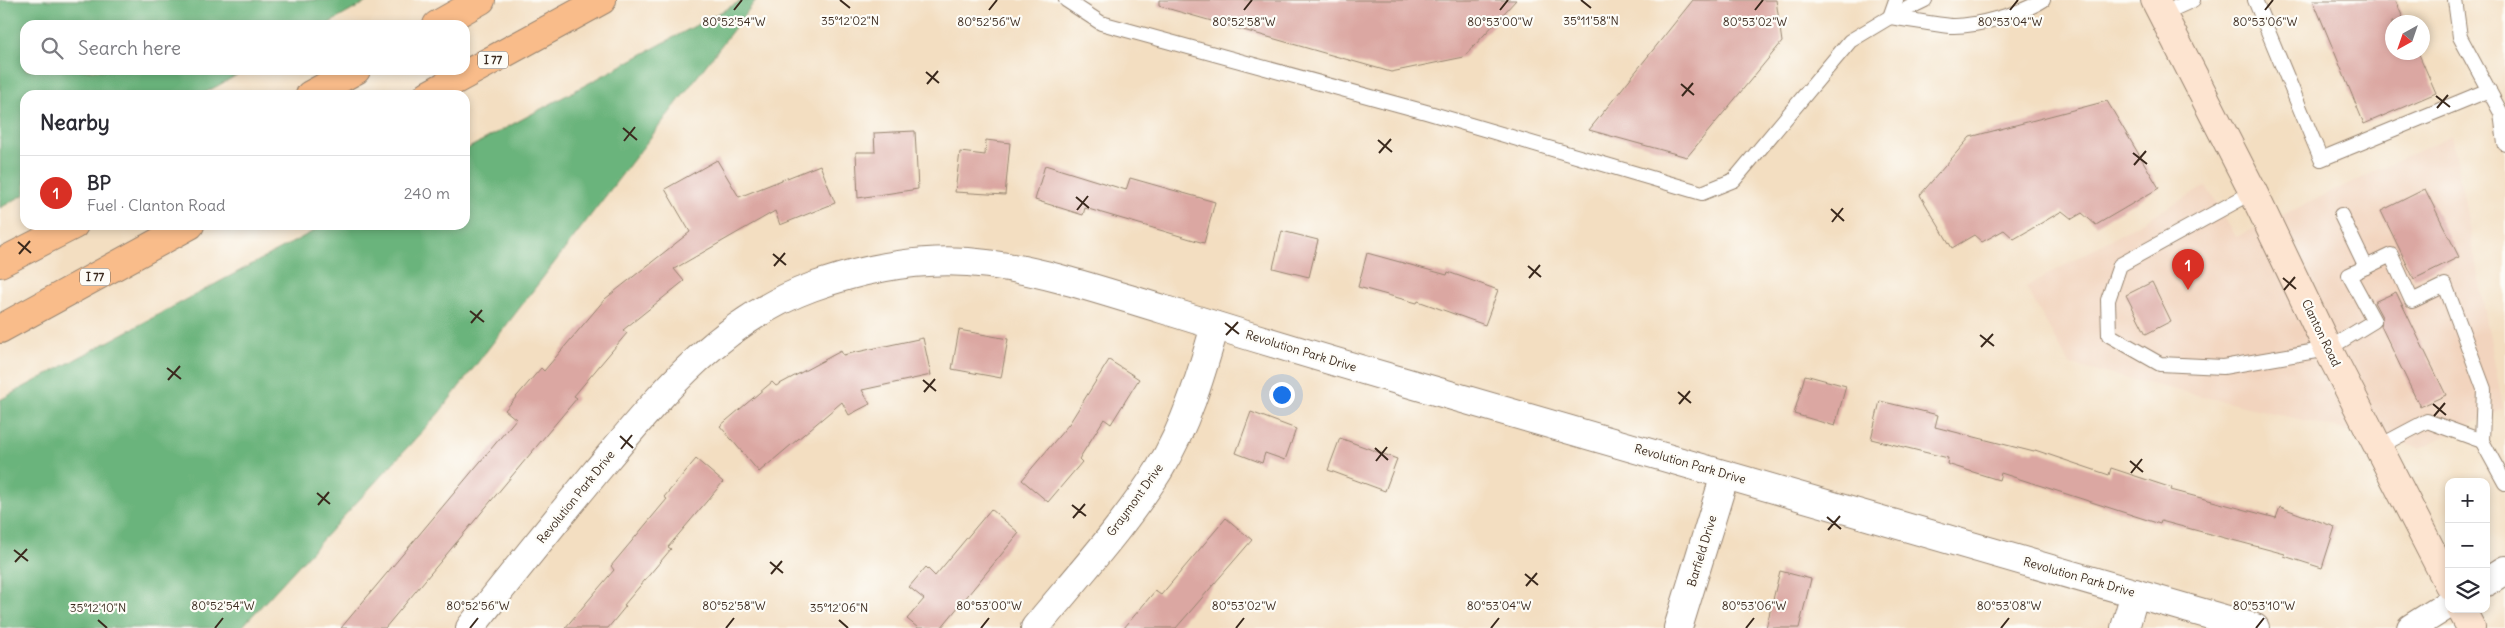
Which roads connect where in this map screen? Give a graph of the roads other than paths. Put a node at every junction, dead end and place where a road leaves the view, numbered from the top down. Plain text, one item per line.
1 (481, 0) edge
2 (602, 0) edge
3 (1066, 0) edge
4 (1896, 0) edge
5 (1925, 0) edge
6 (2043, 0) edge
7 (2193, 0) edge
8 (2255, 0) edge
9 (2455, 0) edge
10 (2158, 7) edge
11 (1890, 17) junction
12 (446, 20) edge
13 (470, 72) edge
14 (347, 75) edge
15 (465, 75) edge
16 (319, 90) edge
17 (437, 90) edge
18 (2489, 90) junction
19 (2505, 144) edge
20 (2252, 192) junction
21 (2342, 215) dead end
22 (64, 230) edge
23 (181, 230) edge
24 (0, 263) edge
25 (2366, 267) junction
26 (1215, 326) junction
27 (0, 329) edge
28 (2328, 348) junction
29 (2482, 441) junction
30 (2378, 447) junction
31 (1725, 475) junction
32 (2505, 483) edge
33 (2505, 570) edge
34 (2445, 577) edge
35 (2490, 579) edge
36 (2134, 593) junction
37 (2445, 606) edge
38 (2463, 613) edge
39 (470, 628) edge
40 (1035, 628) edge
41 (1678, 628) edge
42 (2125, 628) edge
43 (2255, 628) edge
44 (2410, 628) edge
45 (2471, 628) edge

1 - 12 highway
2 - 13 highway, I 77
3 - 11 lane
4 - 11 lane
5 - 11 lane
6 - 11 lane
7 - 10 lane
8 - 18 lane
9 - 18 lane
10 - 20 main road, Clanton Road
14 - 16 highway
15 - 17 highway, I 77
18 - 19 lane
20 - 28 main road, Clanton Road
20 - 28 lane
21 - 25 lane
22 - 24 highway
23 - 27 highway, I 77
25 - 28 lane
25 - 29 lane
26 - 31 street, Revolution Park Drive
26 - 39 street, Revolution Park Drive
26 - 40 street, Graymont Drive
28 - 30 main road, Clanton Road
29 - 30 lane
29 - 32 lane
30 - 34 main road, Clanton Road
31 - 36 street, Revolution Park Drive
31 - 41 street, Barfield Drive
33 - 35 street
36 - 42 street
36 - 43 street, Revolution Park Drive
37 - 44 street
38 - 45 main road

